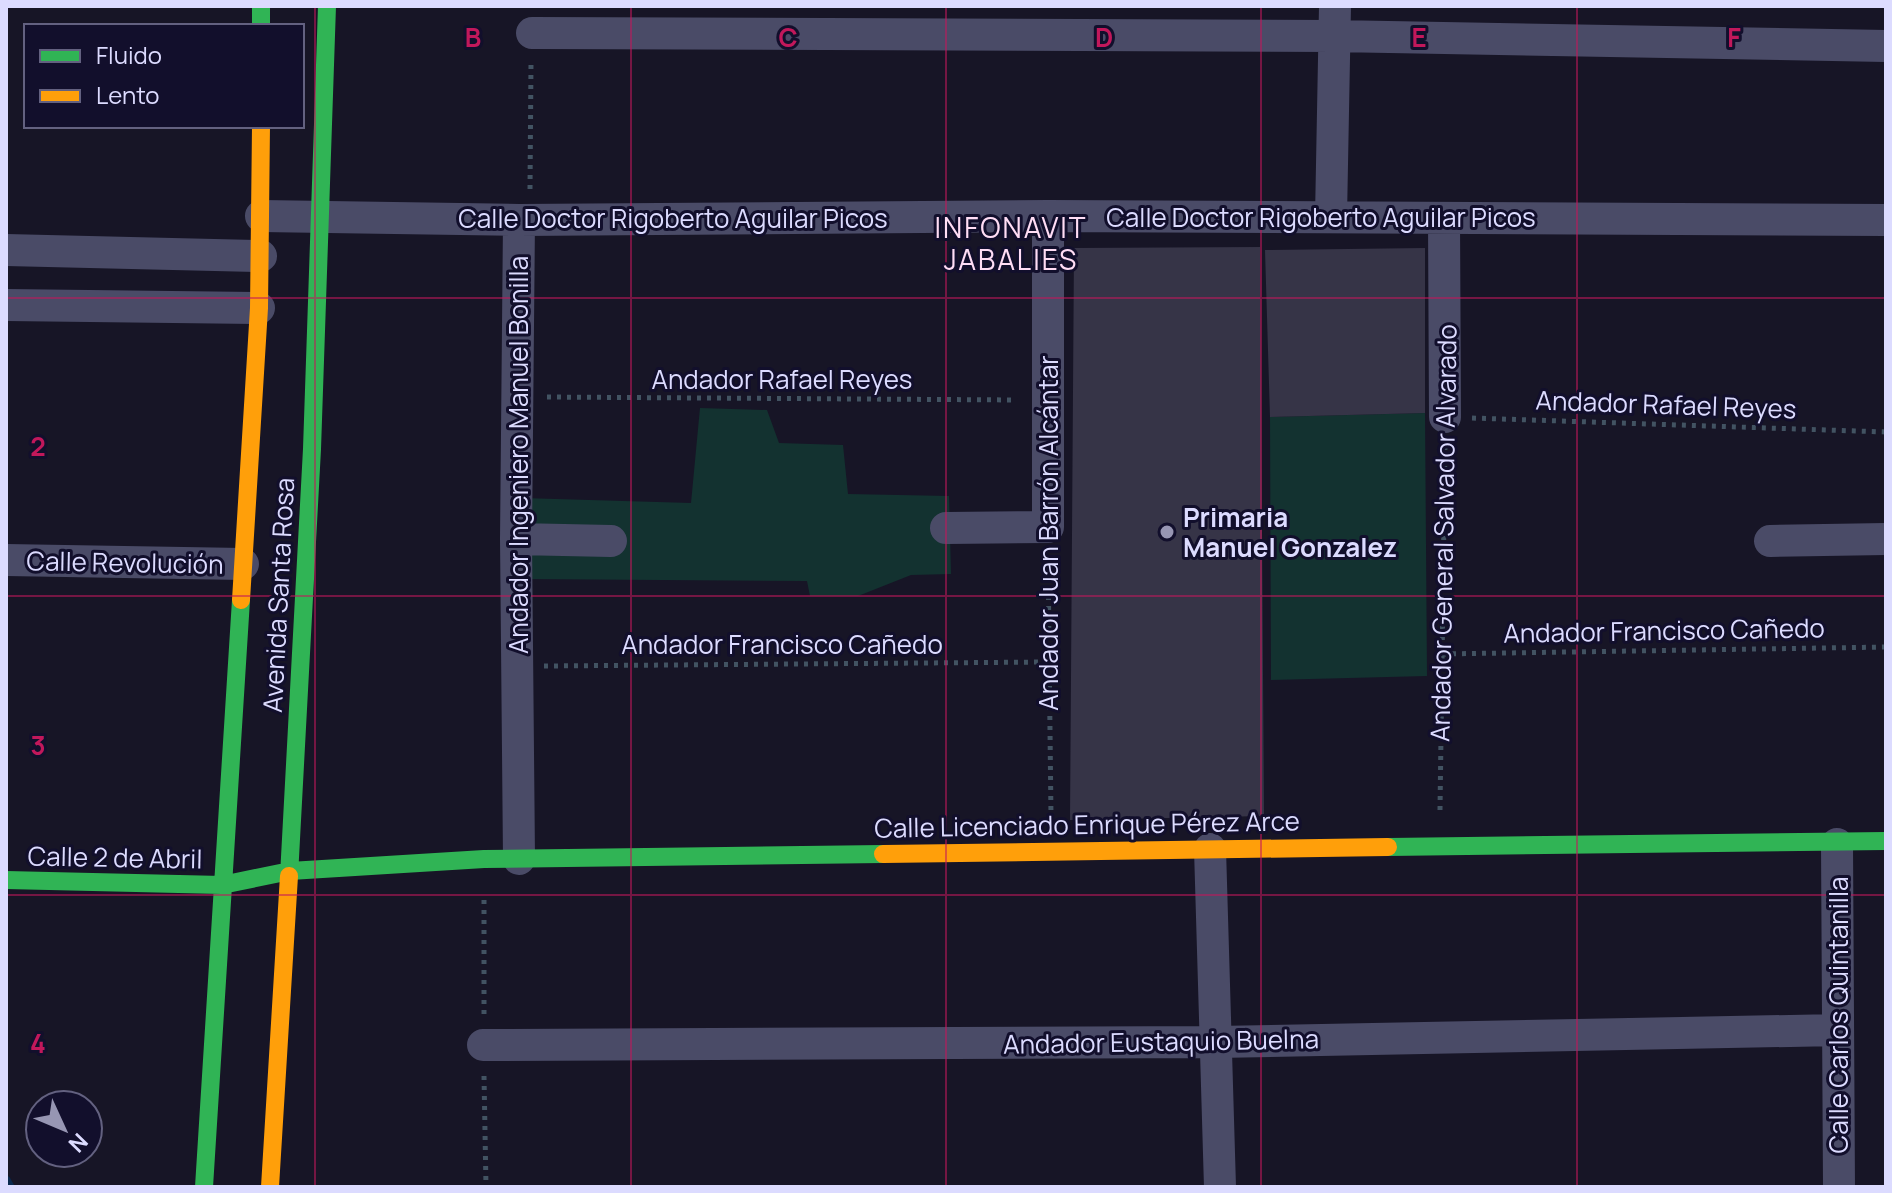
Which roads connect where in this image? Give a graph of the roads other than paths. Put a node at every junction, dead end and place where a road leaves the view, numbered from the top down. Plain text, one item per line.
1 (327, 6) edge
2 (1334, 21) edge
3 (532, 33) road end
4 (1886, 46) edge
5 (261, 128) edge
6 (261, 216) junction
7 (1048, 216) junction
8 (1331, 217) junction
9 (324, 218) junction
10 (1444, 219) junction
11 (519, 220) junction
12 (1886, 220) edge
13 (6, 250) edge
14 (261, 256) junction
15 (6, 305) edge
16 (259, 308) junction
17 (1445, 417) road end
18 (946, 528) dead end
19 (516, 539) junction
20 (1886, 539) edge
21 (611, 541) dead end
22 (1770, 541) dead end
23 (6, 560) edge
24 (243, 564) junction
25 (1886, 841) edge
26 (1837, 844) junction
27 (1210, 849) junction
28 (519, 859) junction
29 (290, 871) junction
30 (6, 880) edge
31 (222, 885) junction
32 (1838, 1030) junction
33 (1216, 1042) junction
34 (483, 1045) dead end
35 (204, 1187) edge
36 (270, 1187) edge
37 (1220, 1187) edge
38 (1839, 1187) edge

1 - 9 main road, Avenida Santa Rosa
2 - 3 street
2 - 4 street
2 - 8 street
5 - 6 main road, Avenida Santa Rosa
6 - 9 street, Calle Doctor Rigoberto Aguilar Picos
6 - 14 main road, Avenida Santa Rosa
7 - 8 street, Calle Doctor Rigoberto Aguilar Picos
7 - 11 street, Calle Doctor Rigoberto Aguilar Picos
7 - 18 street, Andador Juan Barrón Alcántar
8 - 10 street, Calle Doctor Rigoberto Aguilar Picos
9 - 11 street, Calle Doctor Rigoberto Aguilar Picos
9 - 29 main road, Avenida Santa Rosa
10 - 12 street, Calle Doctor Rigoberto Aguilar Picos
10 - 17 street, Andador General Salvador Alvarado
11 - 19 street, Andador Ingeniero Manuel Bonilla
13 - 14 street
14 - 16 main road, Avenida Santa Rosa
15 - 16 street
16 - 24 main road, Avenida Santa Rosa
19 - 21 street
19 - 28 street, Andador Ingeniero Manuel Bonilla
20 - 22 street
23 - 24 street, Calle Revolución
24 - 31 main road, Avenida Santa Rosa
25 - 26 main road, Calle Licenciado Enrique Pérez Arce
26 - 27 main road, Calle Licenciado Enrique Pérez Arce
26 - 32 street, Calle Carlos Quintanilla
27 - 28 main road, Calle Licenciado Enrique Pérez Arce
27 - 33 street
28 - 29 main road, Calle Licenciado Enrique Pérez Arce
29 - 31 main road, Calle 2 de Abril
29 - 36 main road, Avenida Santa Rosa
30 - 31 main road, Calle 2 de Abril
31 - 35 main road, Avenida Santa Rosa
32 - 33 street, Andador Eustaquio Buelna
32 - 38 street, Calle Carlos Quintanilla
33 - 34 street, Andador Eustaquio Buelna
33 - 37 street

